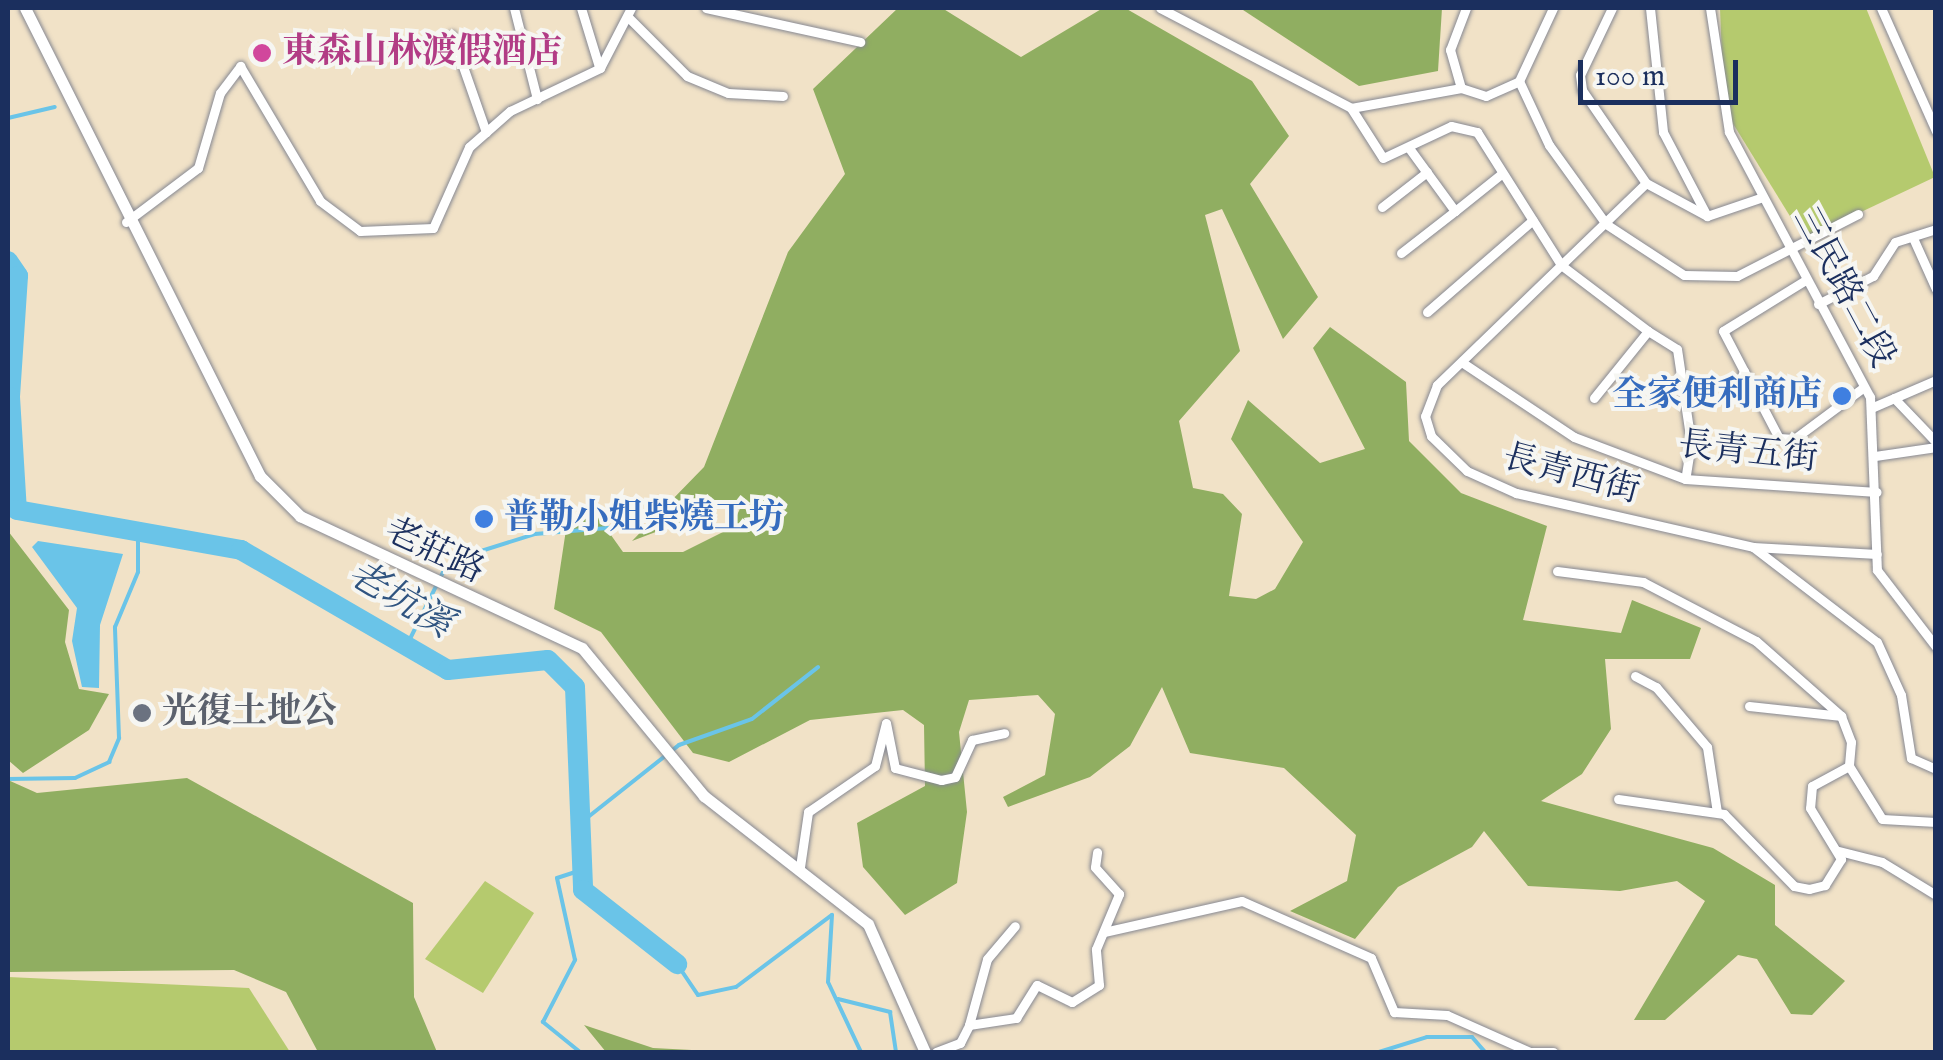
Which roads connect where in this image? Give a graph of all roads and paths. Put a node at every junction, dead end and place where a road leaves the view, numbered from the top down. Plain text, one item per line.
1 (26, 8) edge
2 (514, 8) edge
3 (581, 8) edge
4 (706, 8) edge
5 (1160, 8) edge
6 (1466, 8) edge
7 (1553, 8) edge
8 (1612, 8) edge
9 (1650, 8) edge
10 (1710, 8) edge
11 (1881, 8) edge
12 (630, 12) edge
13 (452, 35) dead end
14 (860, 42) dead end
15 (600, 68) junction
16 (1519, 81) junction
17 (1462, 88) junction
18 (783, 96) dead end
19 (537, 99) junction
20 (1351, 108) junction
21 (1936, 130) edge
22 (486, 132) junction
23 (1409, 148) junction
24 (1427, 172) junction
25 (1500, 175) junction
26 (1646, 183) junction
27 (1763, 197) junction
28 (1382, 207) dead end
29 (1456, 211) junction
30 (1858, 214) dead end
31 (1707, 216) junction
32 (1534, 220) junction
33 (126, 222) junction
34 (1606, 224) junction
35 (1936, 229) edge
36 (1913, 238) junction
37 (1790, 251) junction
38 (1401, 253) dead end
39 (1562, 266) junction
40 (1804, 281) junction
41 (1936, 289) edge
42 (1818, 304) junction
43 (1427, 312) dead end
44 (1648, 331) junction
45 (1463, 363) junction
46 (1744, 371) junction
47 (1936, 380) edge
48 (1864, 387) junction
49 (1594, 398) dead end
50 (1894, 398) junction
51 (1759, 399) junction
52 (1871, 408) junction
53 (1936, 444) edge
54 (1874, 456) junction
55 (1685, 479) junction
56 (1877, 492) junction
57 (1753, 547) junction
58 (1877, 554) junction
59 (1557, 571) dead end
60 (1936, 646) edge
61 (1634, 676) dead end
62 (1749, 706) dead end
63 (1841, 716) junction
64 (1004, 733) dead end
65 (1848, 766) junction
66 (1936, 769) edge
67 (1618, 799) dead end
68 (1716, 812) junction
69 (1936, 822) edge
70 (1839, 851) junction
71 (1097, 852) dead end
72 (800, 867) junction
73 (1936, 895) edge
74 (1015, 926) dead end
75 (1104, 932) junction
76 (969, 1024) junction
77 (925, 1052) edge
78 (936, 1052) edge
79 (1553, 1052) edge

1 - 33 street, 老莊路
2 - 19 street
3 - 15 street
4 - 14 street
5 - 20 street
6 - 17 street
7 - 16 street
8 - 26 street
9 - 31 street
10 - 27 street, 三民路二段
11 - 21 street
12 - 15 street
12 - 18 street
13 - 22 street
15 - 19 street
16 - 17 street
16 - 34 street
17 - 20 street
19 - 22 street
20 - 23 street
22 - 33 street
23 - 24 street
23 - 25 street
24 - 28 street
24 - 29 street
25 - 29 street
25 - 32 street
26 - 31 street
26 - 34 street, 長青西街
27 - 31 street
27 - 37 street, 三民路二段
29 - 38 street
30 - 37 street
32 - 39 street
32 - 43 street
33 - 72 street, 老莊路
34 - 37 street
34 - 39 street, 長青西街
35 - 36 street
36 - 41 street
36 - 42 street
37 - 40 street, 三民路二段
39 - 44 street
39 - 45 street, 長青西街
40 - 42 street, 三民路二段
40 - 46 street
42 - 48 street, 三民路二段
44 - 49 street
44 - 55 street
45 - 55 street, 長青五街
45 - 57 street, 長青西街
46 - 51 street
46 - 51 street
47 - 50 street
48 - 51 street
48 - 52 street, 三民路二段
50 - 52 street
50 - 53 street
52 - 54 street, 三民路二段
53 - 54 street
54 - 56 street, 三民路二段
55 - 56 street, 長青五街
56 - 58 street, 三民路二段
57 - 58 street, 長青西街
57 - 66 street
58 - 60 street, 三民路二段
59 - 63 street
61 - 68 street
62 - 63 street
63 - 65 street
64 - 72 street
65 - 69 street
65 - 70 street
67 - 68 street
68 - 70 street
70 - 73 street
71 - 75 street
72 - 77 street, 老莊路
74 - 76 street
75 - 76 street
75 - 79 street
76 - 78 street

